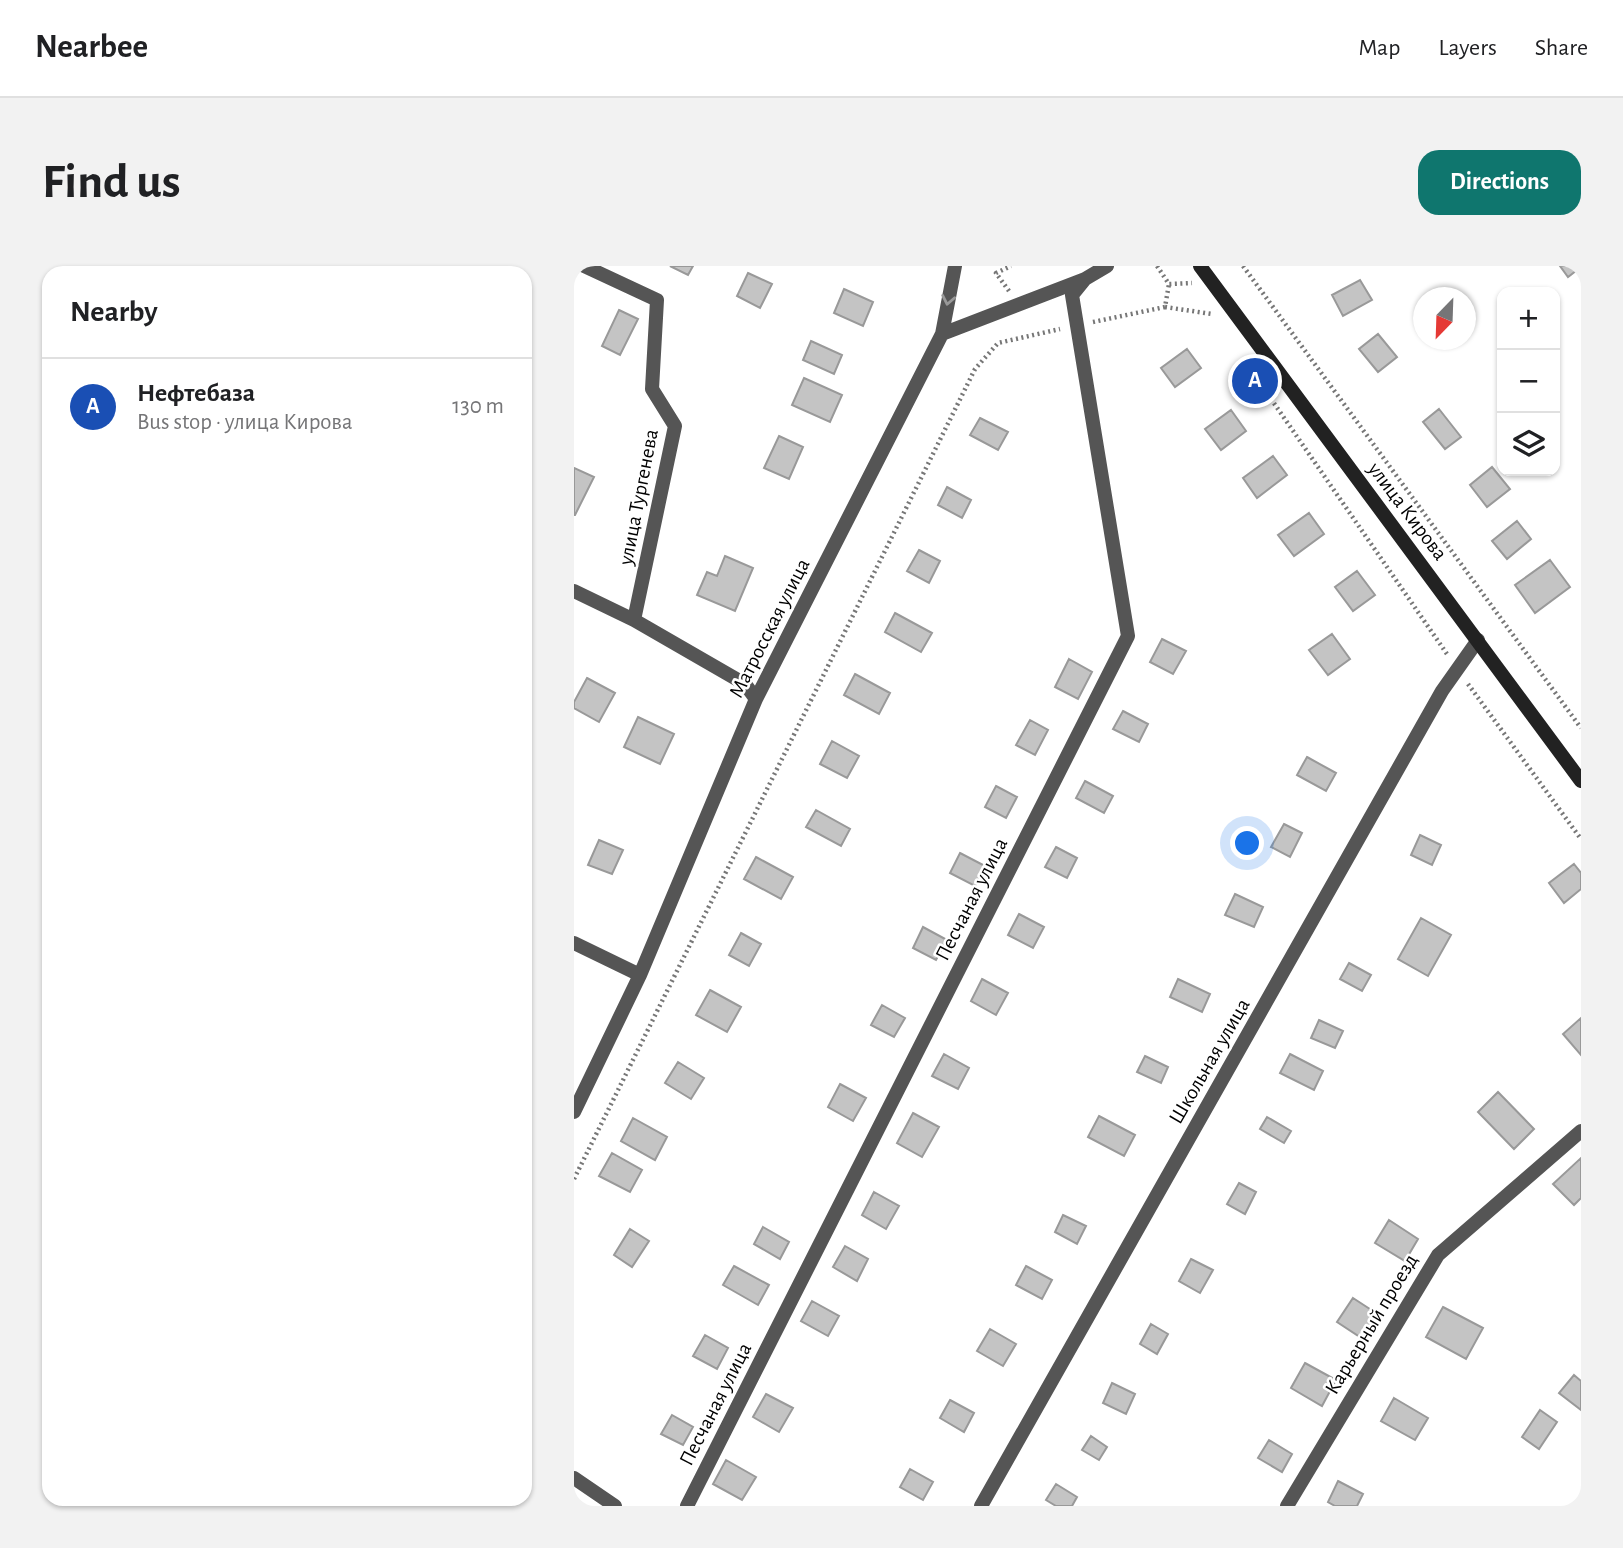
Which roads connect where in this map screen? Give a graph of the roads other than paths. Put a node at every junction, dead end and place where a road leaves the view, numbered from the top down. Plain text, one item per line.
1 (584, 266) edge
2 (955, 266) edge
3 (1107, 266) edge
4 (1200, 266) edge
5 (1084, 279) junction
6 (942, 334) junction
7 (574, 591) edge
8 (634, 620) junction
9 (1478, 640) junction
10 (756, 699) junction
11 (1581, 781) edge
12 (574, 943) edge
13 (640, 975) junction
14 (574, 1112) edge
15 (1581, 1130) edge
16 (574, 1478) edge
17 (615, 1506) edge
18 (687, 1506) edge
19 (981, 1506) edge
20 (1286, 1506) edge

1 - 8 street, улица Тургенева
2 -> 6 street, Матросская улица
3 - 5 street
4 - 9 main road, улица Кирова
5 - 6 street
5 - 18 street, Песчаная улица
6 - 10 street, Матросская улица
7 - 8 street
8 - 10 street
9 - 11 main road, улица Кирова
9 - 19 street, Школьная улица
10 - 13 street, Матросская улица
12 - 13 street
13 - 14 street, Матросская улица
15 - 20 street, Карьерный проезд
16 - 17 street

